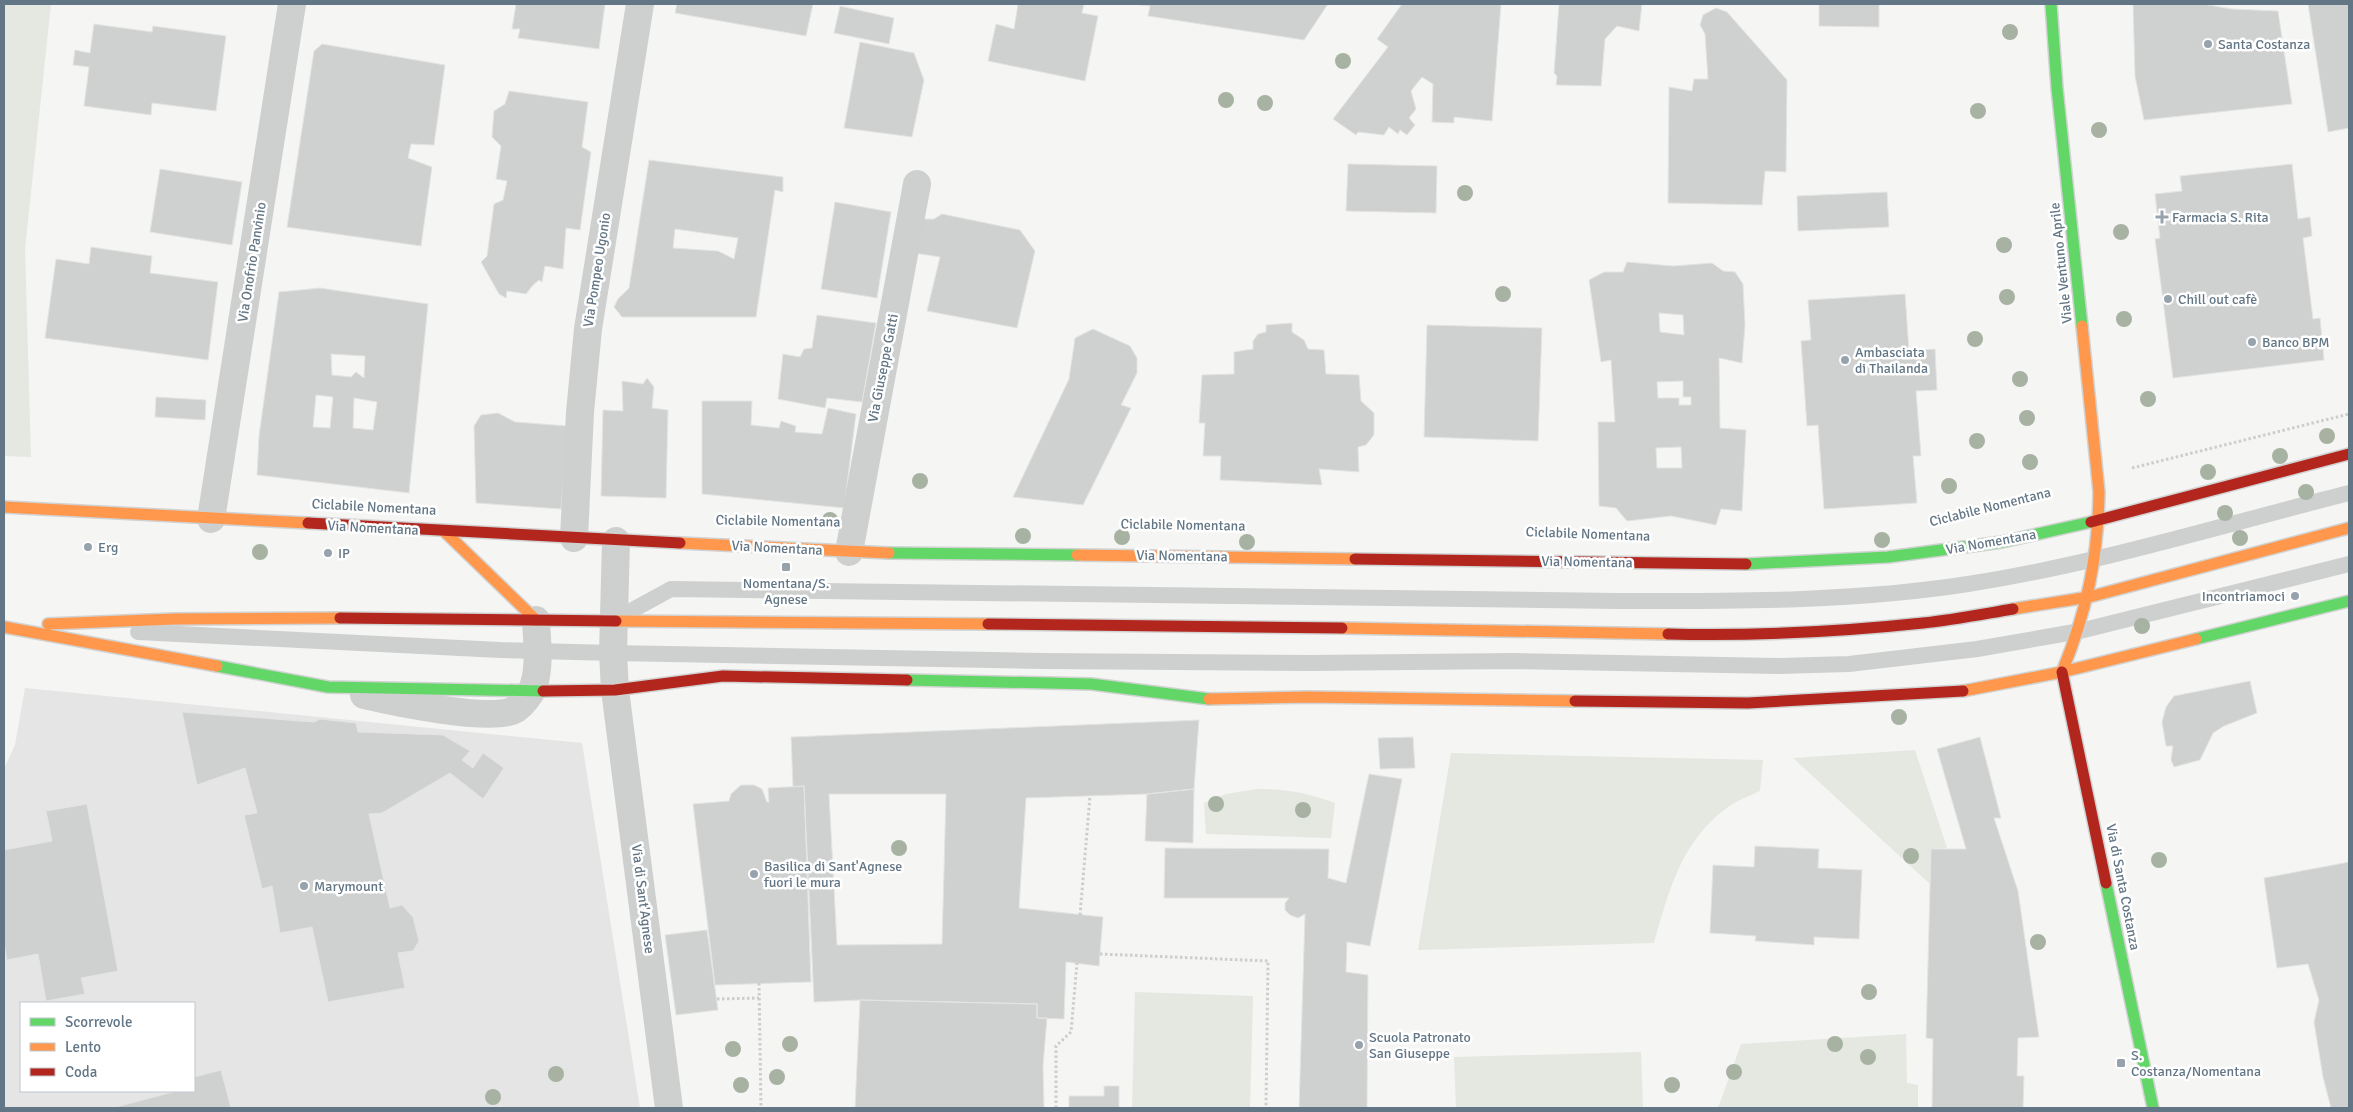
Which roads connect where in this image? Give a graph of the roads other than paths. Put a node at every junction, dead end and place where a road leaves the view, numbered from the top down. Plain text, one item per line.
1 (292, 4) edge
2 (640, 4) edge
3 (2052, 4) edge
4 (917, 184) dead end
5 (2349, 454) edge
6 (2349, 493) edge
7 (4, 507) edge
8 (212, 519) junction
9 (2099, 520) junction
10 (2349, 528) edge
11 (444, 531) junction
12 (574, 538) junction
13 (616, 541) junction
14 (849, 552) junction
15 (2096, 559) junction
16 (2349, 564) edge
17 (2089, 597) junction
18 (2349, 601) edge
19 (536, 620) junction
20 (614, 620) junction
21 (4, 626) edge
22 (2080, 630) junction
23 (537, 651) junction
24 (613, 653) junction
25 (2062, 672) junction
26 (328, 687) joint
27 (615, 690) junction
28 (531, 691) junction
29 (669, 1108) edge
30 (2153, 1108) edge

1 - 8 street, Via Onofrio Panvinio
2 - 12 street, Via Pompeo Ugonio
3 - 9 street, Viale Ventuno Aprile
4 - 14 street, Via Giuseppe Gatti
5 - 9 street, Via Nomentana
6 - 15 lane
7 - 8 street, Via Nomentana
8 - 11 street, Via Nomentana
9 - 14 street, Via Nomentana
9 - 15 street, Viale Ventuno Aprile
10 - 17 street
11 - 12 street, Via Nomentana
11 - 19 street
12 - 13 street, Via Nomentana
13 - 14 street, Via Nomentana
13 - 20 street, Via di Sant'Agnese
15 - 17 street, Viale Ventuno Aprile
15 - 20 lane
16 - 22 lane
17 - 20 street
17 - 22 street, Viale Ventuno Aprile
18 - 25 street
19 - 20 street
19 - 21 street
19 - 23 street
20 - 24 street, Via di Sant'Agnese
21 - 23 lane
21 - 26 street
22 - 24 lane
22 - 25 street, Viale Ventuno Aprile
23 - 24 lane
23 - 28 street
24 - 27 street, Via di Sant'Agnese
25 - 27 street
25 - 30 street, Via di Santa Costanza
26 - 28 street
27 - 28 street
27 - 29 street, Via di Sant'Agnese

